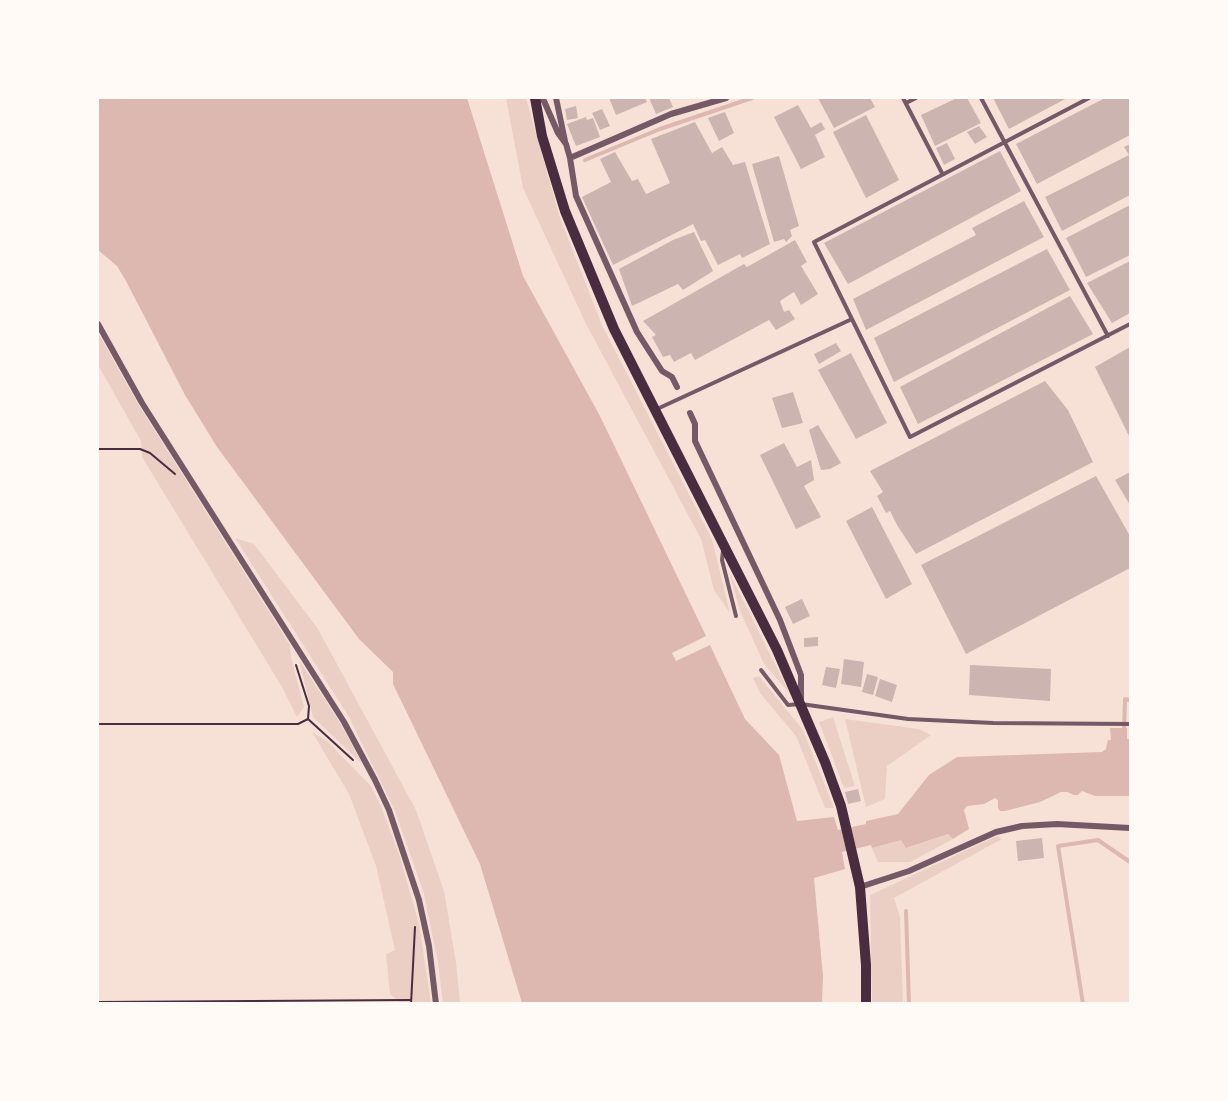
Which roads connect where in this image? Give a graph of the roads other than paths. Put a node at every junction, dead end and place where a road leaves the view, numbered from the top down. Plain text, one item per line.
1 (535, 98) edge
2 (540, 98) edge
3 (556, 98) edge
4 (726, 98) edge
5 (903, 98) edge
6 (916, 98) edge
7 (981, 98) edge
8 (1089, 98) edge
9 (906, 103) junction
10 (1004, 141) junction
11 (566, 144) junction
12 (570, 158) junction
13 (942, 173) junction
14 (852, 319) junction
15 (98, 324) edge
16 (1131, 324) edge
17 (1108, 336) junction
18 (677, 387) dead end
19 (655, 410) junction
20 (690, 413) dead end
21 (724, 545) junction
22 (736, 616) dead end
23 (761, 670) dead end
24 (801, 704) junction
25 (1131, 724) edge
26 (1131, 828) edge
27 (860, 887) junction
28 (436, 1004) edge
29 (866, 1004) edge

1 - 19 main road
2 - 11 street
3 - 11 street
4 - 12 street
5 - 9 lane
6 - 9 lane
7 - 10 lane
8 - 10 lane
9 - 13 lane
10 - 13 lane
10 - 17 lane
11 - 12 street
12 - 18 street
13 - 14 lane
14 - 17 lane
14 - 19 lane
15 - 28 street
16 - 17 lane
19 - 21 main road
20 - 24 street
21 - 22 lane
21 - 24 main road
23 - 24 lane
24 - 25 lane
24 - 27 main road
26 - 27 street
27 - 29 main road

